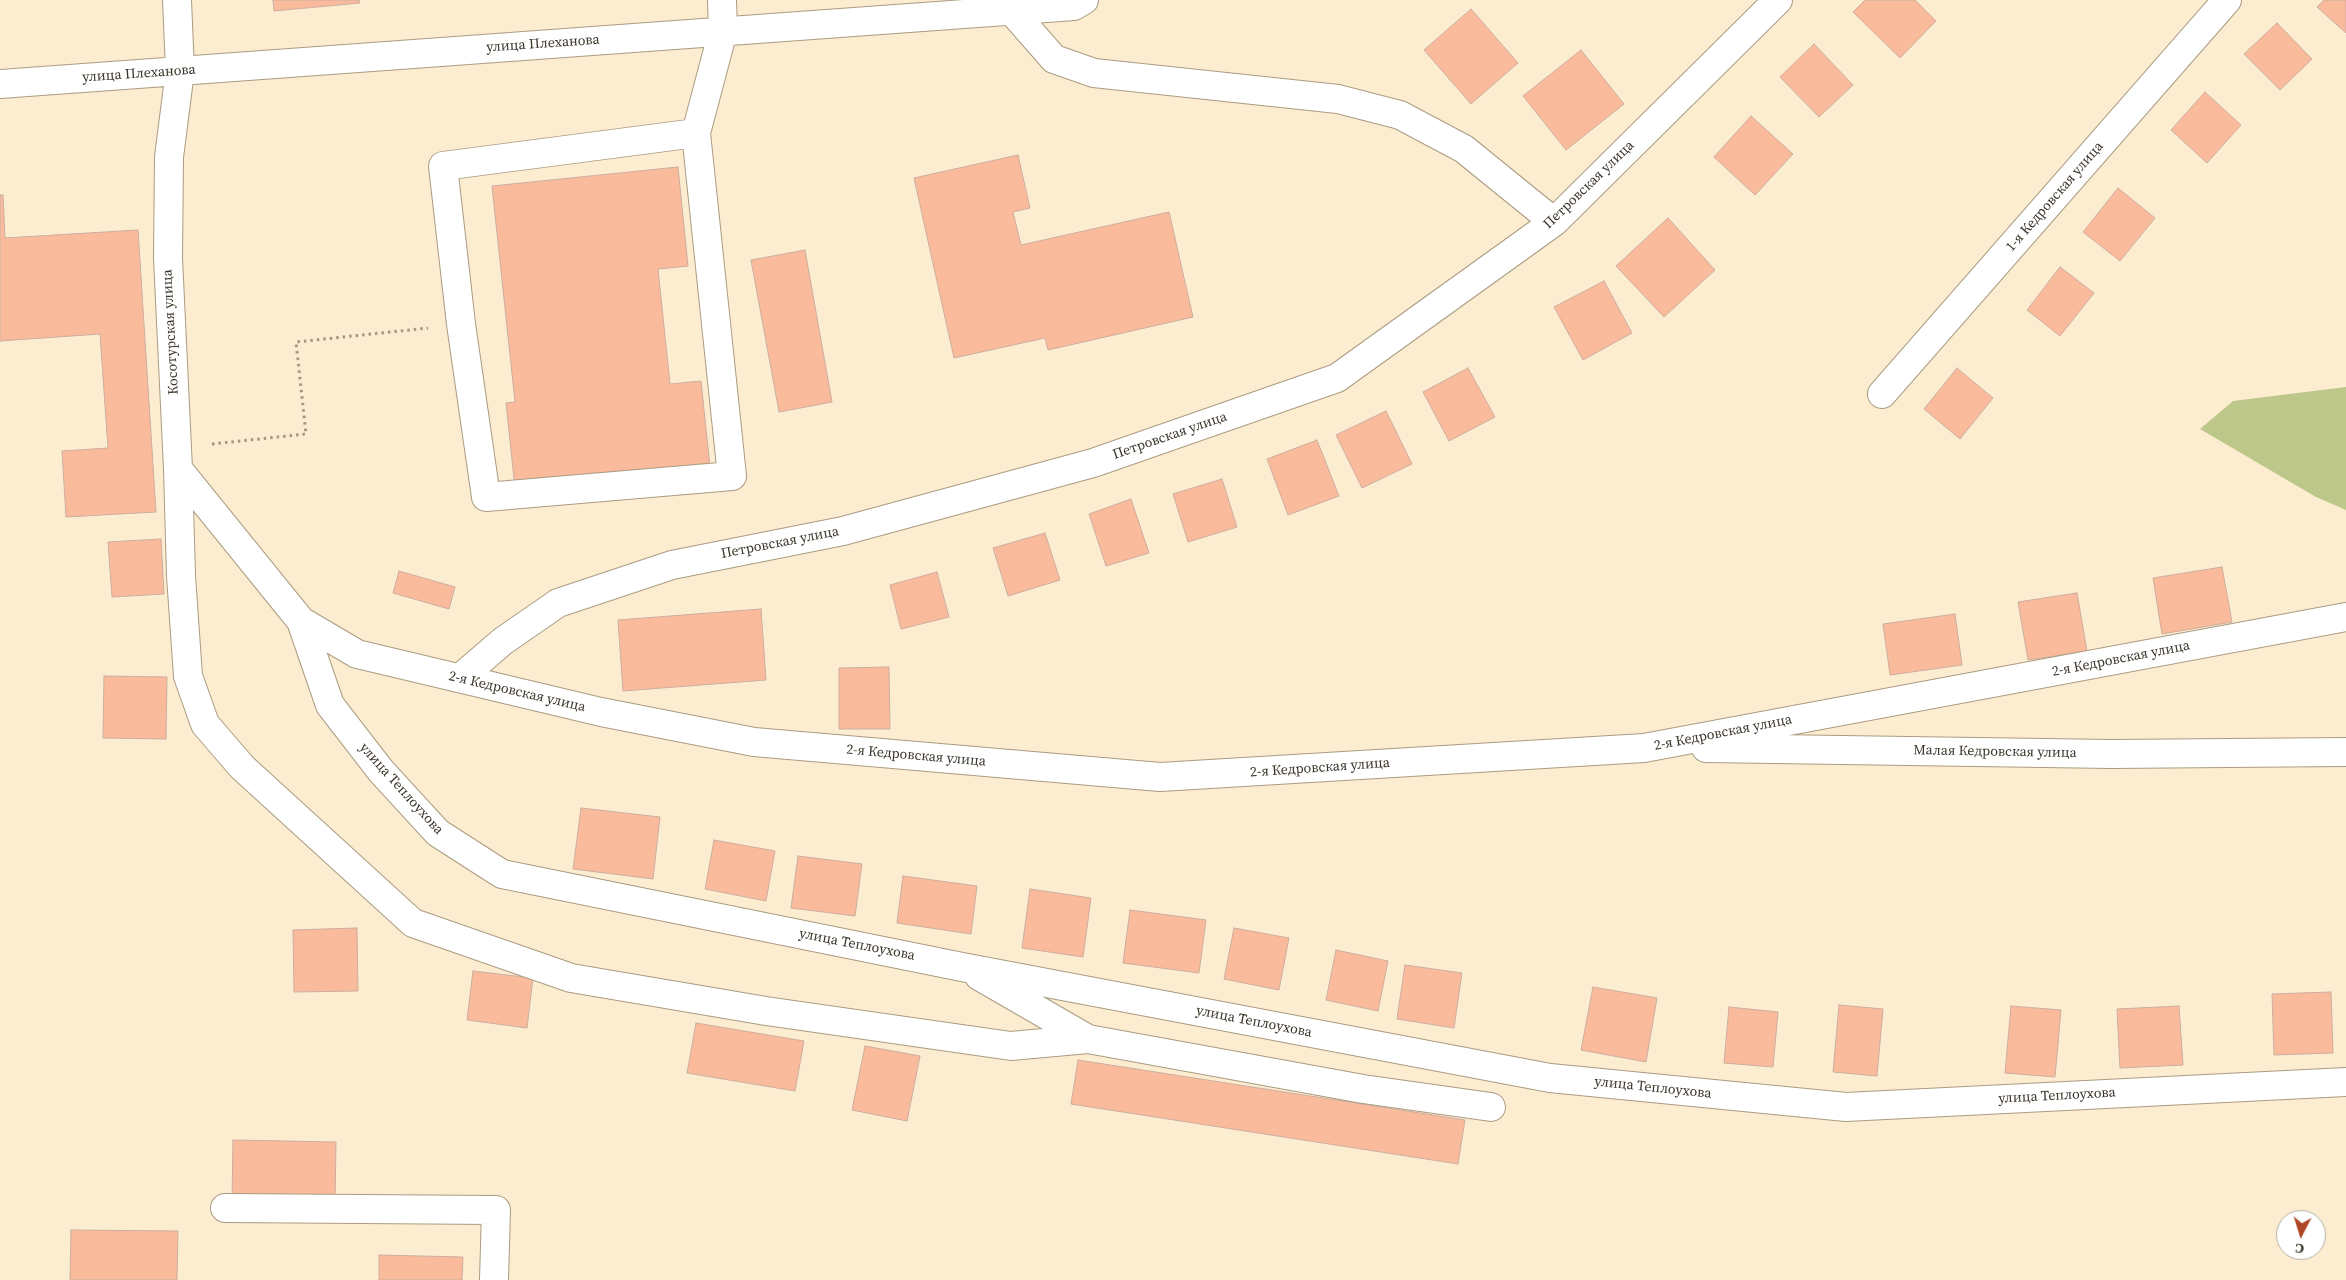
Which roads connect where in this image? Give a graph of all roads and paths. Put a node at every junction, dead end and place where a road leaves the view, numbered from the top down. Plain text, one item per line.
1 (177, 0) edge
2 (722, 0) edge
3 (1084, 0) edge
4 (1778, 0) edge
5 (2227, 0) edge
6 (1011, 10) junction
7 (723, 31) junction
8 (180, 71) junction
9 (0, 84) edge
10 (696, 133) junction
11 (1554, 222) junction
12 (461, 324) junction
13 (1882, 394) dead end
14 (177, 458) junction
15 (2346, 617) edge
16 (301, 621) junction
17 (460, 678) junction
18 (1644, 748) junction
19 (2346, 752) edge
20 (962, 966) junction
21 (1088, 1039) junction
22 (2346, 1082) edge
23 (1491, 1107) dead end
24 (224, 1208) dead end
25 (494, 1280) edge

1 - 8 street, Косотурская улица
2 - 7 street
3 - 6 street, улица Плеханова
4 - 11 street, Петровская улица
5 - 13 street, 1-я Кедровская улица
6 - 7 street, улица Плеханова
6 - 11 street
7 - 8 street, улица Плеханова
7 - 10 street
8 - 9 street, улица Плеханова
8 - 14 street, Косотурская улица
10 - 12 street
10 - 12 street
11 - 17 street, Петровская улица
12 - 14 path
14 - 16 street
14 - 21 street, Косотурская улица
15 - 18 street, 2-я Кедровская улица
16 - 17 street, 2-я Кедровская улица
16 - 20 street, улица Теплоухова
17 - 18 street, 2-я Кедровская улица
18 - 19 street, Малая Кедровская улица
20 - 21 street
20 - 22 street, улица Теплоухова
21 - 23 street
24 - 25 street

